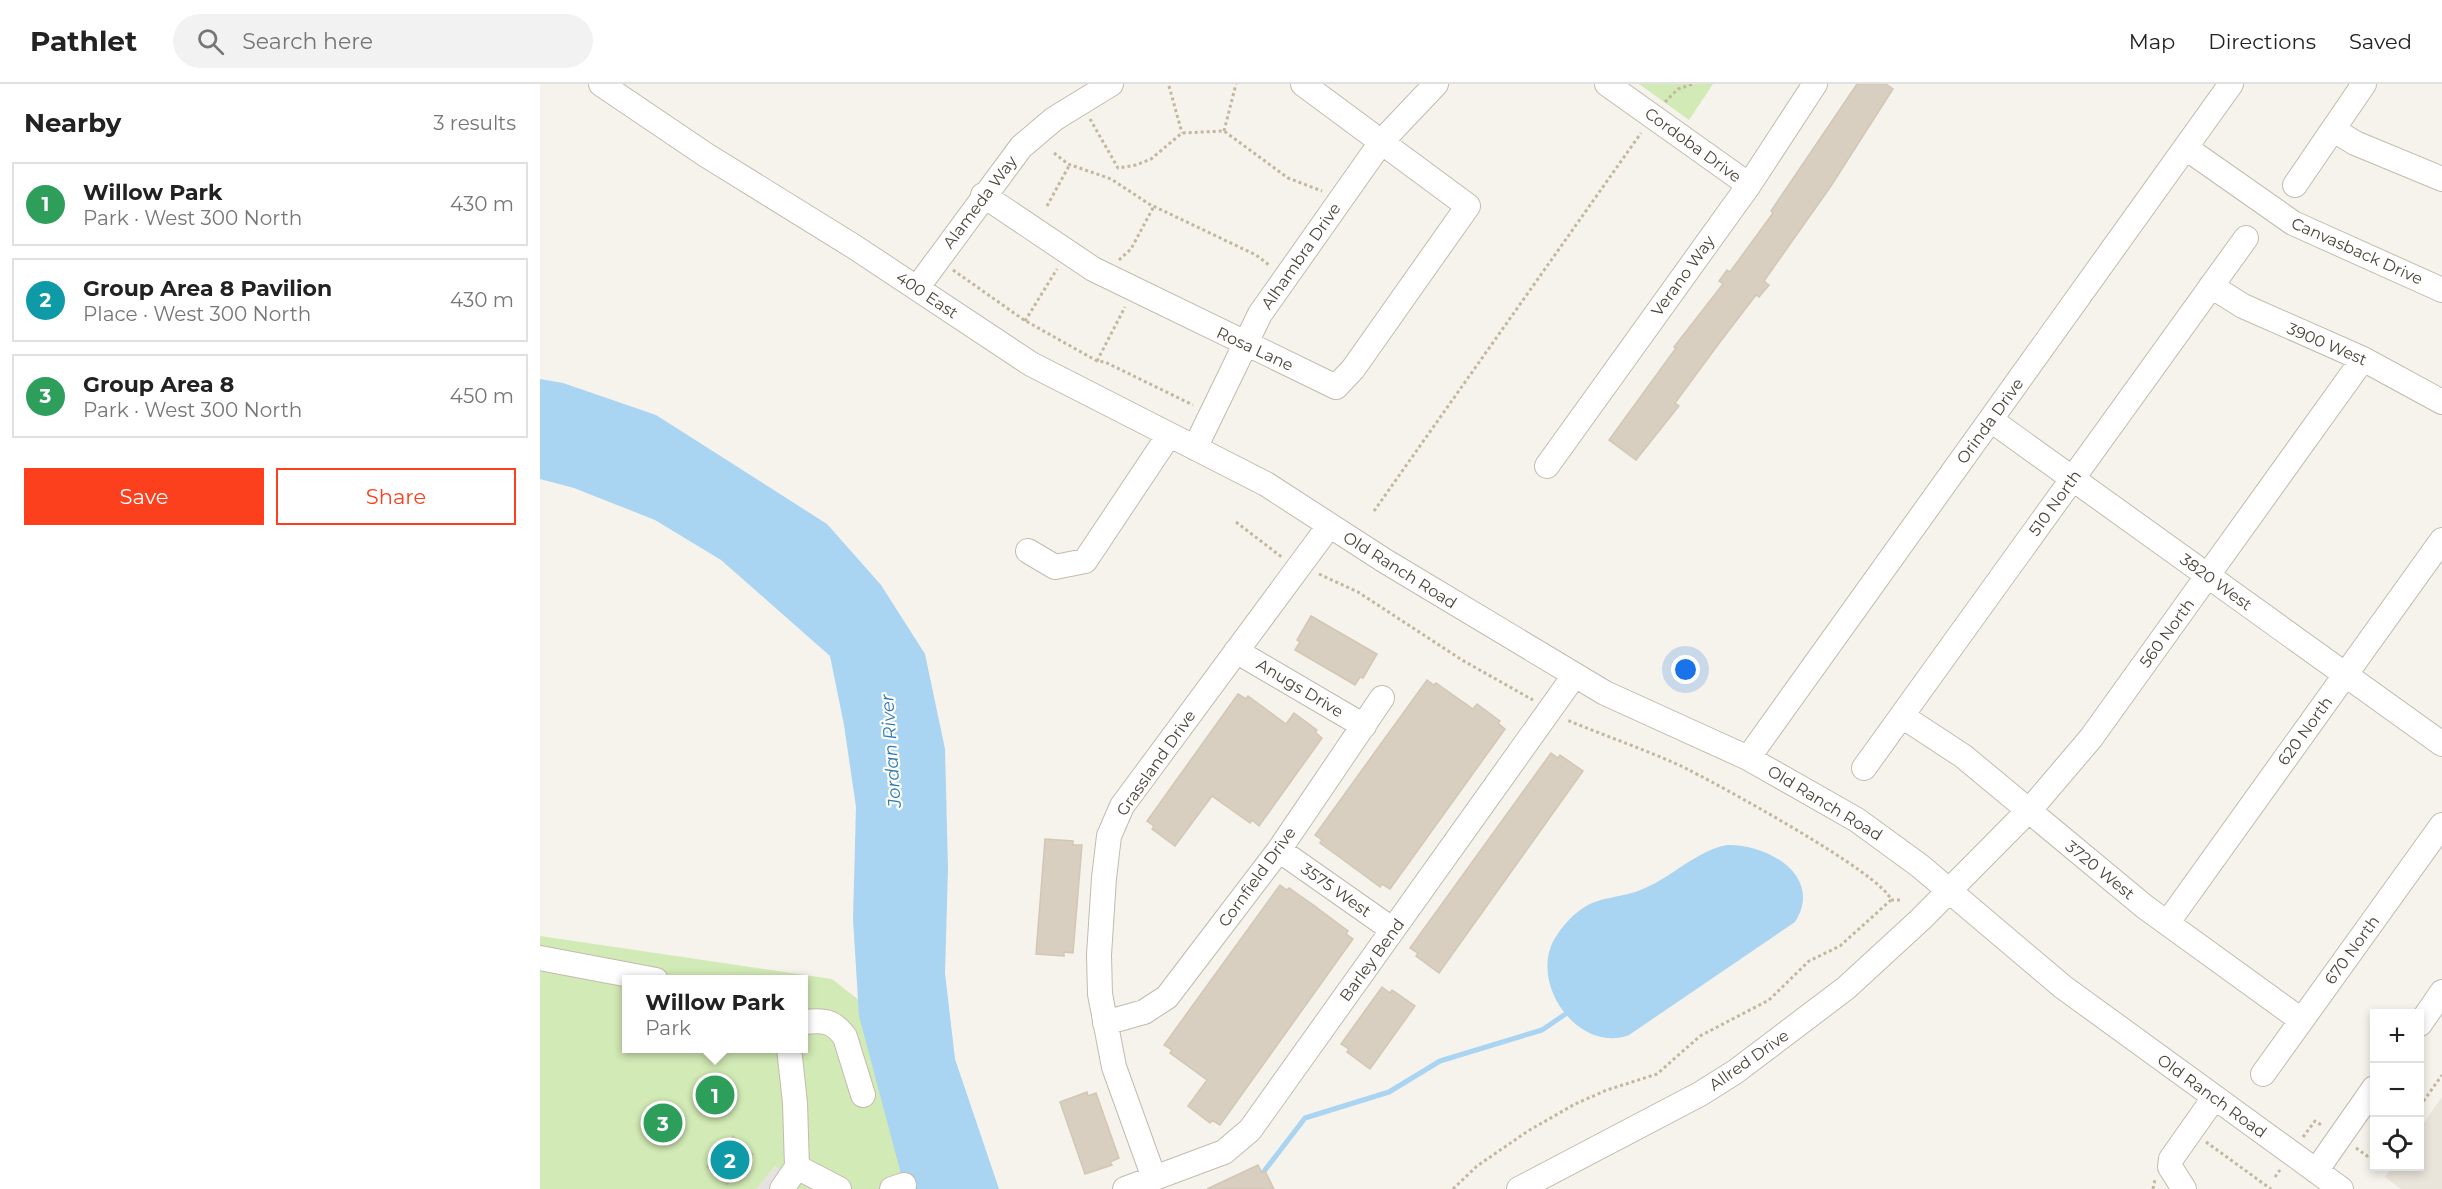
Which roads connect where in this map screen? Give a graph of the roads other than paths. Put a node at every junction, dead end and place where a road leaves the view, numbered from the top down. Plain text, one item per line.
1 (602, 84) edge
2 (1111, 84) edge
3 (1303, 84) edge
4 (1436, 84) edge
5 (1607, 84) edge
6 (1815, 84) edge
7 (2231, 84) edge
8 (2364, 84) edge
9 (2334, 130) junction
10 (1382, 141) junction
11 (2186, 148) junction
12 (2442, 179) edge
13 (1749, 185) junction
14 (2295, 185) dead end
15 (983, 195) junction
16 (2246, 238) dead end
17 (2211, 286) junction
18 (916, 288) junction
19 (2442, 290) edge
20 (1244, 344) junction
21 (2362, 359) junction
22 (2442, 402) edge
23 (1991, 420) junction
24 (1169, 435) junction
25 (1195, 448) junction
26 (1547, 466) dead end
27 (2073, 478) junction
28 (1266, 484) joint
29 (1329, 526) junction
30 (2442, 540) edge
31 (1028, 551) dead end
32 (2208, 576) junction
33 (1236, 651) junction
34 (2346, 675) junction
35 (1574, 676) junction
36 (1382, 698) dead end
37 (1902, 716) junction
38 (1364, 726) junction
39 (2442, 744) edge
40 (1748, 758) junction
41 (1864, 768) dead end
42 (2030, 810) junction
43 (2442, 825) edge
44 (1279, 850) junction
45 (1950, 889) junction
46 (2168, 922) junction
47 (1393, 930) junction
48 (540, 958) edge
49 (630, 975) edge
50 (2442, 993) edge
51 (2424, 1018) edge
52 (2301, 1020) junction
53 (808, 1022) edge
54 (1105, 1023) junction
55 (790, 1053) edge
56 (2263, 1074) dead end
57 (2370, 1094) edge
58 (863, 1095) dead end
59 (2214, 1098) junction
60 (797, 1167) junction
61 (2316, 1171) junction
62 (1154, 1178) junction
63 (782, 1189) edge
64 (839, 1189) edge
65 (1125, 1189) edge
66 (1520, 1189) edge
67 (2184, 1189) edge
68 (2341, 1189) edge

1 - 18 street, 400 East
2 - 15 street, Alameda Way
3 - 10 street
4 - 10 street, Alhambra Drive
5 - 13 street, Cordoba Drive
6 - 13 street, Verano Way
7 - 11 street, Orinda Drive
8 - 9 street
9 - 12 street
9 - 14 street
10 - 20 street, Alhambra Drive
10 - 20 street, Rosa Lane
11 - 19 street, Canvasback Drive
11 - 23 street, Orinda Drive
13 - 26 street, Verano Way
15 - 18 street, Alameda Way
15 - 20 street, Rosa Lane
16 - 17 street, 510 North
17 - 21 street, 3900 West
17 - 27 street, 510 North
18 - 24 street, 400 East
20 - 25 street, Alhambra Drive
21 - 22 street, 3900 West
21 - 32 street, 560 North
23 - 27 street, 3820 West
23 - 40 street, Orinda Drive
24 - 25 street, 400 East
24 - 31 street
25 - 28 street, 400 East
27 - 32 street, 3820 West
27 - 37 street, 510 North
28 - 29 street, Old Ranch Road
29 - 33 street, Grassland Drive
29 - 35 street, Old Ranch Road
30 - 34 street, 620 North
32 - 34 street, 3820 West
32 - 42 street, 560 North
33 - 38 street, Anugs Drive
33 - 54 street, Grassland Drive
34 - 39 street, 3820 West
34 - 46 street, 620 North
35 - 40 street, Old Ranch Road
35 - 47 street, Barley Bend
36 - 38 street, Cornfield Drive
37 - 41 street, 510 North
37 - 42 street, 3720 West
38 - 44 street, Cornfield Drive
40 - 45 street, Old Ranch Road
42 - 45 street, 560 North
42 - 46 street, 3720 West
43 - 52 street, 670 North
44 - 47 street, 3575 West
44 - 54 street, Cornfield Drive
45 - 59 street, Old Ranch Road
45 - 66 street, Allred Drive
46 - 52 street, 3720 West
47 - 62 street, Barley Bend
48 - 49 street
50 - 51 street
52 - 56 street, 670 North
53 - 58 street
54 - 62 street, Grassland Drive
55 - 60 street
57 - 61 street
59 - 61 street, Old Ranch Road
59 - 67 street
60 - 63 street
60 - 64 street
61 - 68 street, Old Ranch Road
62 - 65 street, Barley Bend

